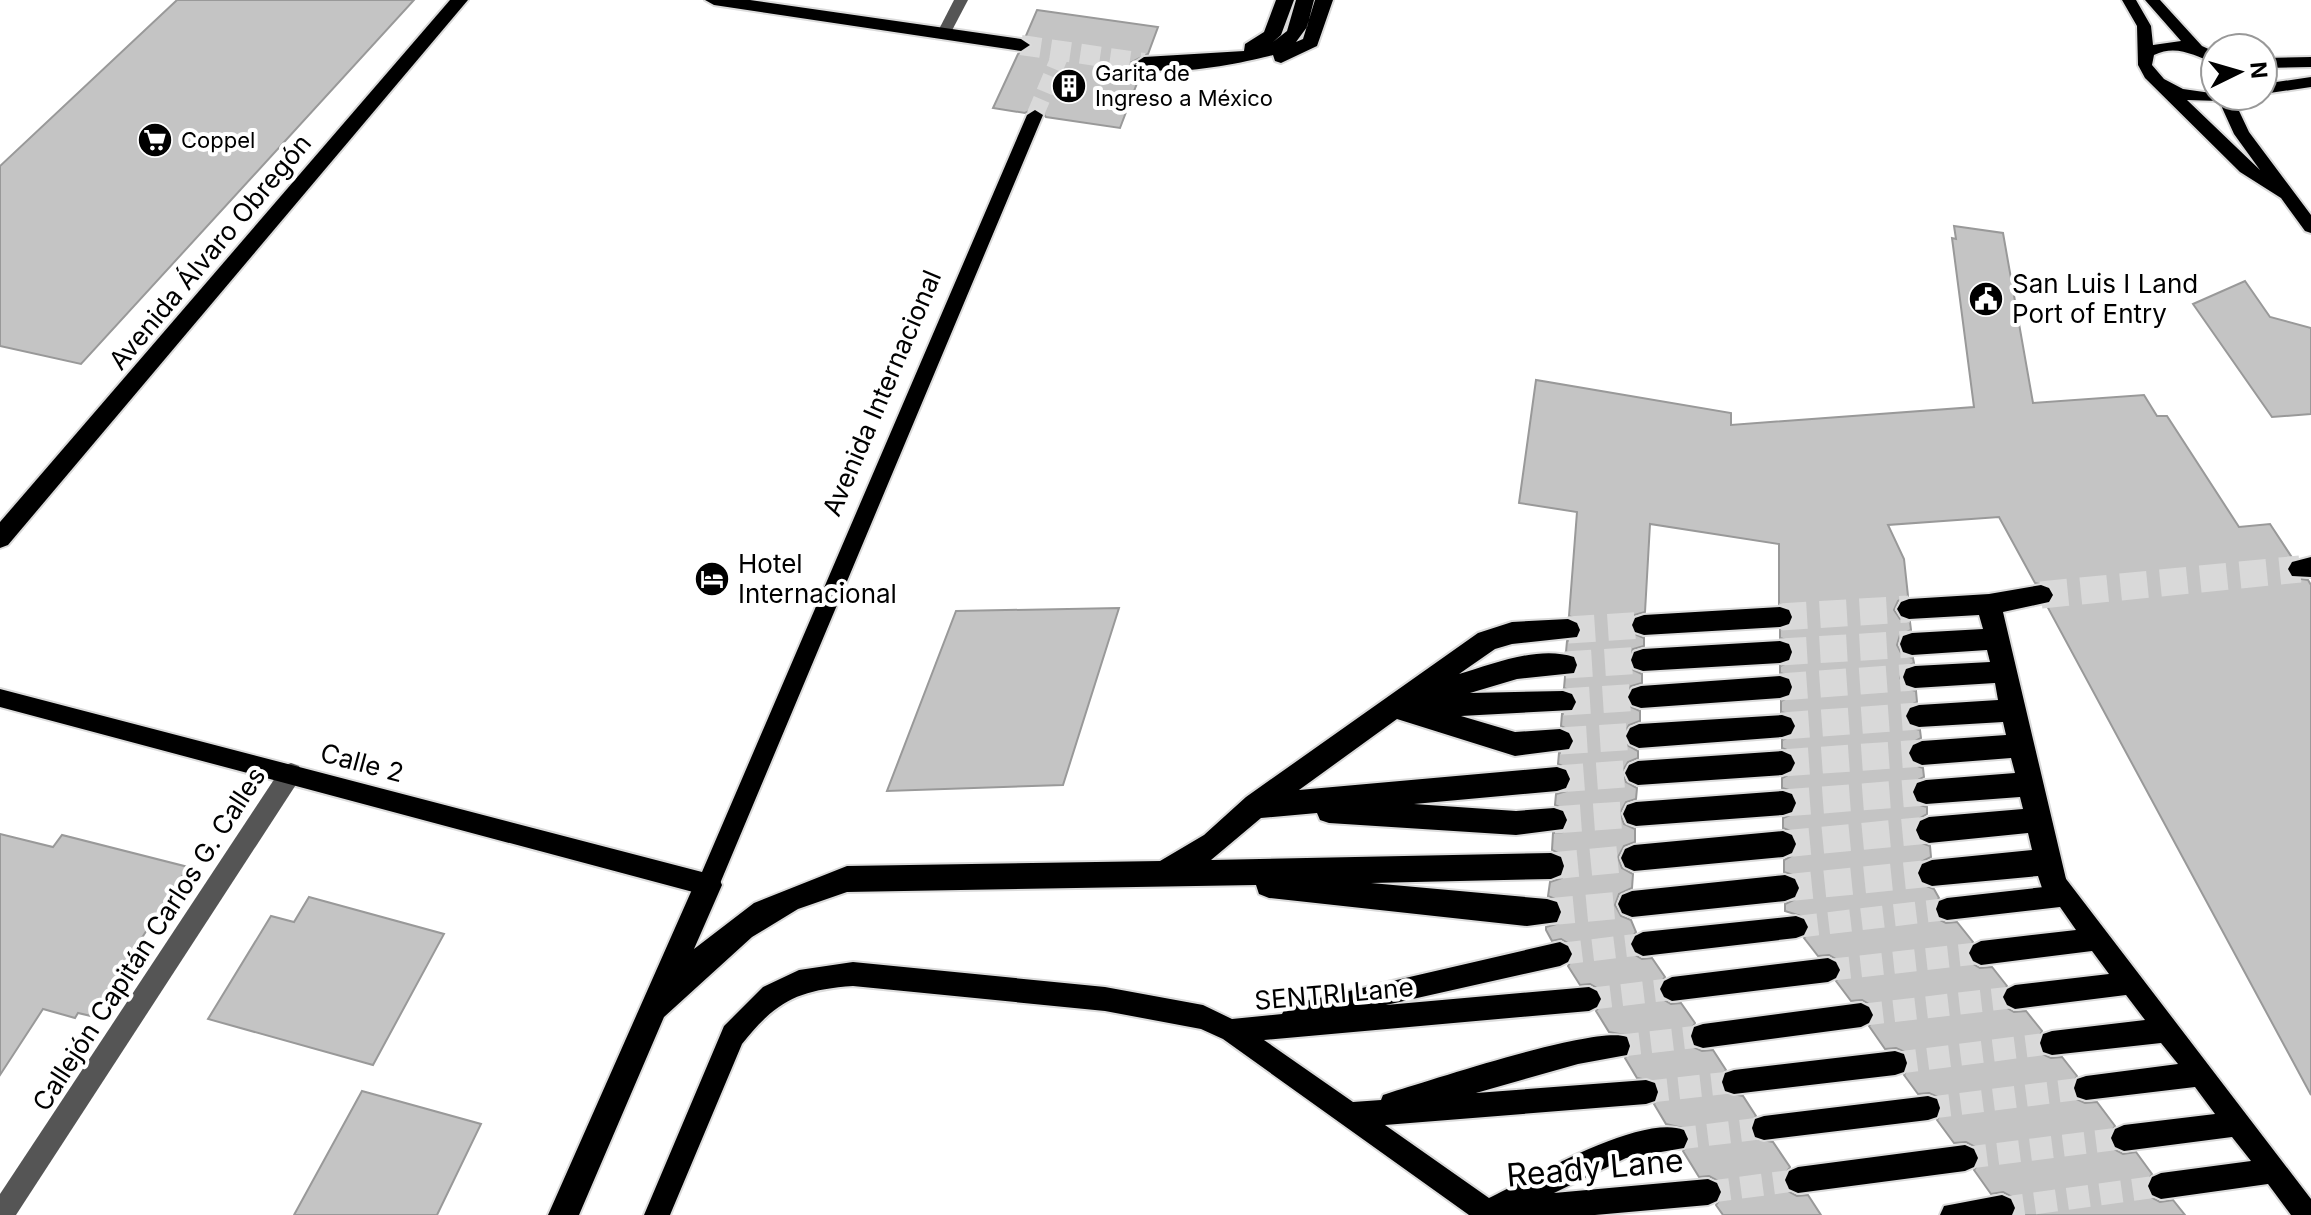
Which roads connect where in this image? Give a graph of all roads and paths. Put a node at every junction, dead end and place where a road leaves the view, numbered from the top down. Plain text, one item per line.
1 (459, 0) edge
2 (714, 0) edge
3 (961, 0) edge
4 (1285, 0) edge
5 (1305, 0) edge
6 (1324, 0) edge
7 (2129, 0) edge
8 (2152, 0) edge
9 (943, 35) junction
10 (1021, 45) tunnel mouth
11 (2196, 49) junction
12 (2199, 50) edge
13 (2147, 53) junction
14 (1227, 61) junction
15 (2311, 62) edge
16 (1144, 63) tunnel mouth
17 (2279, 63) edge
18 (2311, 82) edge
19 (2161, 84) junction
20 (2279, 87) edge
21 (2199, 97) edge
22 (2231, 112) edge
23 (1035, 115) tunnel mouth
24 (2284, 193) junction
25 (2311, 227) edge
26 (0, 538) edge
27 (2041, 595) tunnel mouth
28 (1989, 604) junction
29 (1909, 609) tunnel mouth
30 (1780, 617) tunnel mouth
31 (1644, 625) tunnel mouth
32 (1568, 630) tunnel mouth
33 (1997, 639) junction
34 (1912, 644) tunnel mouth
35 (1780, 652) tunnel mouth
36 (1643, 660) tunnel mouth
37 (1565, 665) tunnel mouth
38 (2004, 672) junction
39 (1915, 677) tunnel mouth
40 (1780, 687) tunnel mouth
41 (1641, 697) tunnel mouth
42 (0, 698) edge
43 (1563, 702) tunnel mouth
44 (1391, 706) junction
45 (2012, 710) junction
46 (1919, 716) tunnel mouth
47 (1782, 726) tunnel mouth
48 (1639, 736) tunnel mouth
49 (1560, 741) tunnel mouth
50 (2020, 746) junction
51 (1922, 753) tunnel mouth
52 (1782, 763) tunnel mouth
53 (291, 773) junction
54 (1638, 773) tunnel mouth
55 (1557, 779) tunnel mouth
56 (2029, 784) junction
57 (1926, 792) tunnel mouth
58 (1783, 803) tunnel mouth
59 (1255, 806) junction
60 (1636, 814) tunnel mouth
61 (1554, 820) tunnel mouth
62 (2036, 820) junction
63 (1929, 830) tunnel mouth
64 (1783, 844) tunnel mouth
65 (1634, 858) tunnel mouth
66 (1551, 866) tunnel mouth
67 (1932, 873) tunnel mouth
68 (1163, 874) junction
69 (2054, 879) junction
70 (708, 885) junction
71 (1785, 888) tunnel mouth
72 (1632, 904) tunnel mouth
73 (1947, 909) tunnel mouth
74 (1547, 912) tunnel mouth
75 (1796, 927) tunnel mouth
76 (2096, 939) junction
77 (1643, 944) tunnel mouth
78 (1981, 953) tunnel mouth
79 (1560, 954) tunnel mouth
80 (1828, 970) tunnel mouth
81 (2130, 983) junction
82 (1672, 989) tunnel mouth
83 (2015, 997) tunnel mouth
84 (1589, 999) tunnel mouth
85 (657, 1006) junction
86 (1861, 1015) tunnel mouth
87 (2166, 1030) junction
88 (1231, 1031) junction
89 (1703, 1036) tunnel mouth
90 (2052, 1043) tunnel mouth
91 (1618, 1046) tunnel mouth
92 (1895, 1063) tunnel mouth
93 (2199, 1074) junction
94 (1734, 1082) tunnel mouth
95 (2086, 1088) tunnel mouth
96 (1646, 1092) tunnel mouth
97 (1928, 1108) tunnel mouth
98 (1350, 1115) junction
99 (2237, 1124) junction
100 (1764, 1128) tunnel mouth
101 (2124, 1138) tunnel mouth
102 (1675, 1139) tunnel mouth
103 (1965, 1158) tunnel mouth
104 (2273, 1171) junction
105 (1798, 1180) tunnel mouth
106 (2161, 1186) tunnel mouth
107 (1708, 1192) tunnel mouth
108 (2002, 1208) dead end
109 (1492, 1214) edge
110 (1, 1215) edge
111 (563, 1215) edge
112 (657, 1215) edge
113 (1953, 1215) edge
114 (2307, 1215) edge

1 - 26 highway, Avenida Álvaro Obregón
2 - 9 highway
3 - 9 street
4 - 14 highway
5 - 14 highway
6 - 14 highway
7 - 13 main road
8 - 11 main road
9 - 10 highway
11 - 12 main road
11 - 13 main road
13 - 19 main road
14 - 16 highway
15 - 17 main road
18 - 20 main road
19 - 21 main road
19 - 24 main road
22 - 24 main road
23 - 70 main road, Avenida Internacional
24 - 25 main road
27 - 28 highway
28 - 29 highway
28 - 33 highway
30 - 31 highway
32 - 44 highway
33 - 34 highway
33 - 38 highway
35 - 36 highway
37 - 44 highway
38 - 39 highway
38 - 45 highway
40 - 41 highway
42 - 53 main road, Calle 2
43 - 44 highway
44 - 49 highway
44 - 59 highway
45 - 46 highway
45 - 50 highway
47 - 48 highway
50 - 51 highway
50 - 56 highway
52 - 54 highway
53 - 70 main road, Calle 2
53 - 110 street, Callejón Capitán Carlos G. Calles
55 - 59 highway
56 - 57 highway
56 - 62 highway
58 - 60 highway
59 - 61 highway
59 - 68 highway
62 - 63 highway
62 - 69 highway
64 - 65 highway
66 - 68 highway
67 - 69 highway
68 - 74 highway
68 - 85 highway, Avenida Internacional
69 - 73 main road
69 - 76 main road
70 - 85 highway, Avenida Internacional
71 - 72 highway
75 - 77 main road
76 - 78 main road
76 - 81 main road
79 - 88 main road, SENTRI Lane
80 - 82 main road
81 - 83 main road
81 - 87 main road
84 - 88 main road, SENTRI Lane
85 - 111 highway, Avenida Internacional
86 - 89 main road
87 - 90 main road
87 - 93 main road
88 - 98 main road
88 - 112 main road
91 - 98 main road
92 - 94 main road
93 - 95 main road
93 - 99 main road
96 - 98 main road
97 - 100 main road
98 - 109 main road
99 - 101 main road
99 - 104 main road
102 - 109 main road, Ready Lane
103 - 105 main road
104 - 106 main road
104 - 114 main road
107 - 109 main road, Ready Lane
108 - 113 main road

